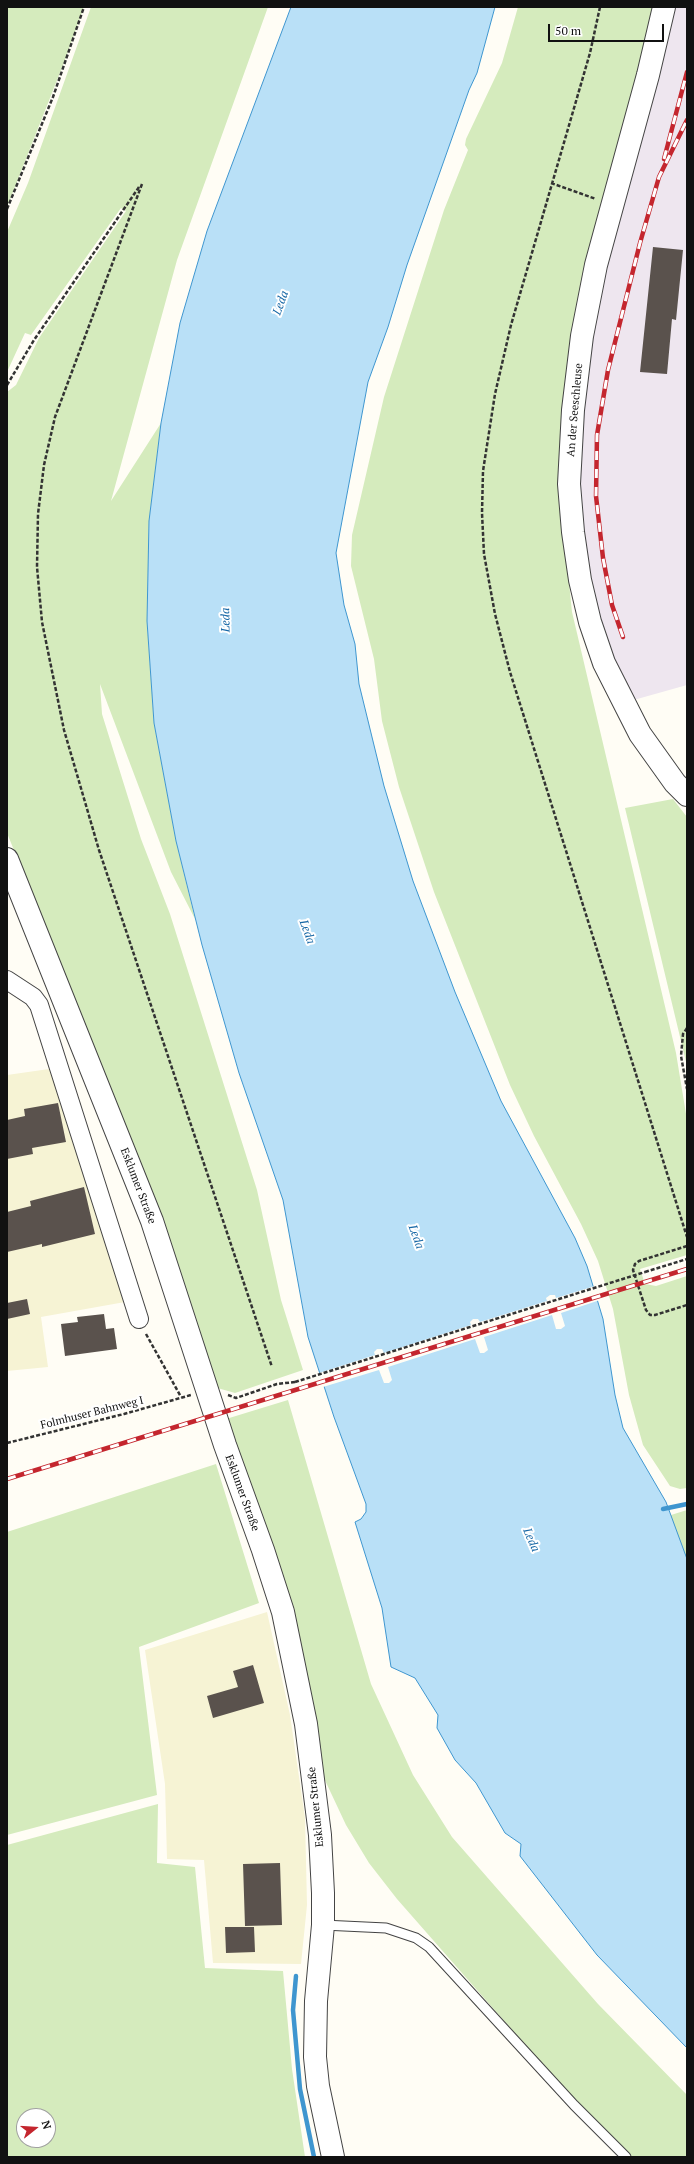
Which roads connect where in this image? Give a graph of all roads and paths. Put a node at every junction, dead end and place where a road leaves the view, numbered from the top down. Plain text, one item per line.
1 (84, 7) edge
2 (600, 7) edge
3 (664, 7) edge
4 (551, 183) junction
5 (602, 201) dead end
6 (7, 209) edge
7 (7, 385) edge
8 (687, 795) edge
9 (7, 859) edge
10 (7, 980) edge
11 (687, 1028) edge
12 (687, 1089) edge
13 (687, 1237) edge
14 (687, 1246) edge
15 (687, 1259) edge
16 (687, 1305) edge
17 (139, 1319) joint
18 (272, 1367) dead end
19 (236, 1398) dead end
20 (7, 1443) edge
21 (323, 1925) junction
22 (333, 2157) edge
23 (626, 2157) edge

1 - 6 path
2 - 4 path
3 - 8 street, An der Seeschleuse
4 - 5 path
4 - 13 path
7 - 18 path
9 - 21 street, Esklumer Straße
10 - 17 street
11 - 12 path
14 - 16 path
15 - 19 path, bridge
17 - 20 path, Folmhuser Bahnweg I
21 - 22 street, Esklumer Straße
21 - 23 lane

